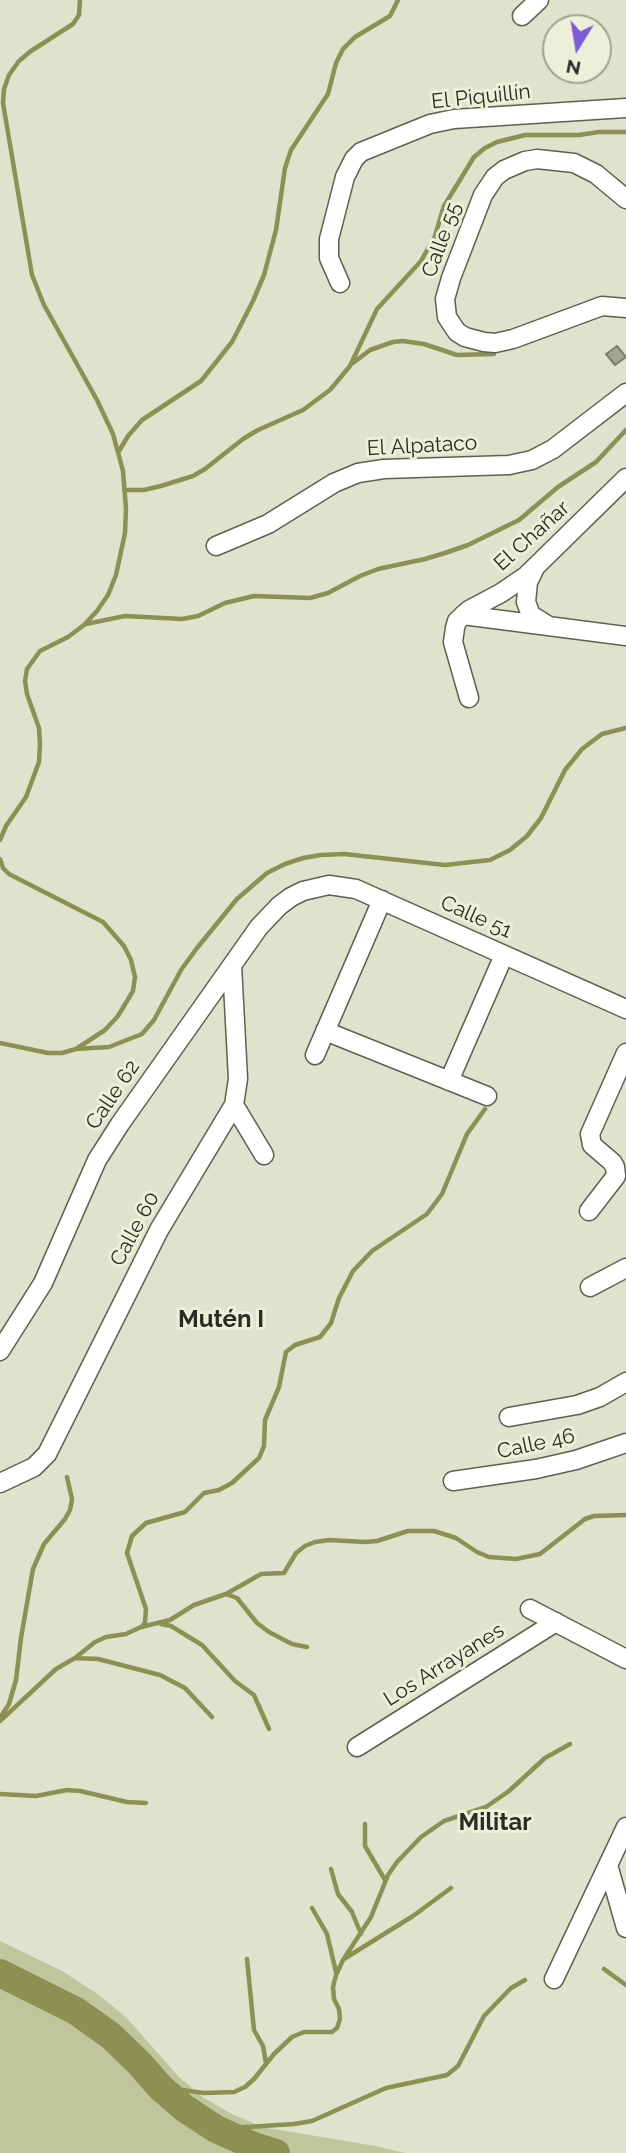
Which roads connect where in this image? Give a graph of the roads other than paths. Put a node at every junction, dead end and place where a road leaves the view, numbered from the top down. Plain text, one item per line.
1 (539, 0) edge
2 (522, 16) dead end
3 (626, 108) edge
4 (626, 199) edge
5 (340, 283) dead end
6 (626, 308) edge
7 (626, 393) edge
8 (626, 478) edge
9 (216, 546) dead end
10 (537, 566) junction
11 (463, 615) junction
12 (550, 626) junction
13 (626, 636) edge
14 (469, 698) dead end
15 (303, 891) joint
16 (382, 900) junction
17 (504, 955) junction
18 (232, 965) junction
19 (626, 1009) edge
20 (325, 1031) junction
21 (626, 1053) edge
22 (315, 1055) dead end
23 (449, 1081) junction
24 (487, 1096) dead end
25 (234, 1105) junction
26 (264, 1155) dead end
27 (589, 1212) dead end
28 (626, 1268) edge
29 (590, 1287) dead end
30 (0, 1351) edge
31 (626, 1382) edge
32 (509, 1417) dead end
33 (626, 1443) edge
34 (453, 1481) dead end
35 (0, 1483) edge
36 (530, 1609) dead end
37 (556, 1622) junction
38 (626, 1659) edge
39 (357, 1746) dead end
40 (626, 1827) edge
41 (608, 1865) junction
42 (626, 1928) edge
43 (554, 1979) dead end

1 - 2 street
3 - 5 street, El Piquillín
4 - 6 street, Calle 55
7 - 9 street, El Alpataco
8 - 10 street, El Chañar
10 - 11 street, El Chañar
10 - 12 street
11 - 12 street
11 - 14 street
12 - 13 street
15 - 16 street, Calle 51
15 - 18 street, Calle 62
16 - 17 street, Calle 51
16 - 20 street
17 - 19 street, Calle 51
17 - 23 street
18 - 25 street, Calle 60
18 - 30 street, Calle 62
20 - 22 street
20 - 23 street
21 - 27 street
23 - 24 street
25 - 26 street
25 - 35 street, Calle 60
28 - 29 street
31 - 32 street
33 - 34 street, Calle 46
36 - 37 street
37 - 38 street
37 - 39 street, Los Arrayanes
40 - 41 street
41 - 42 street
41 - 43 street

